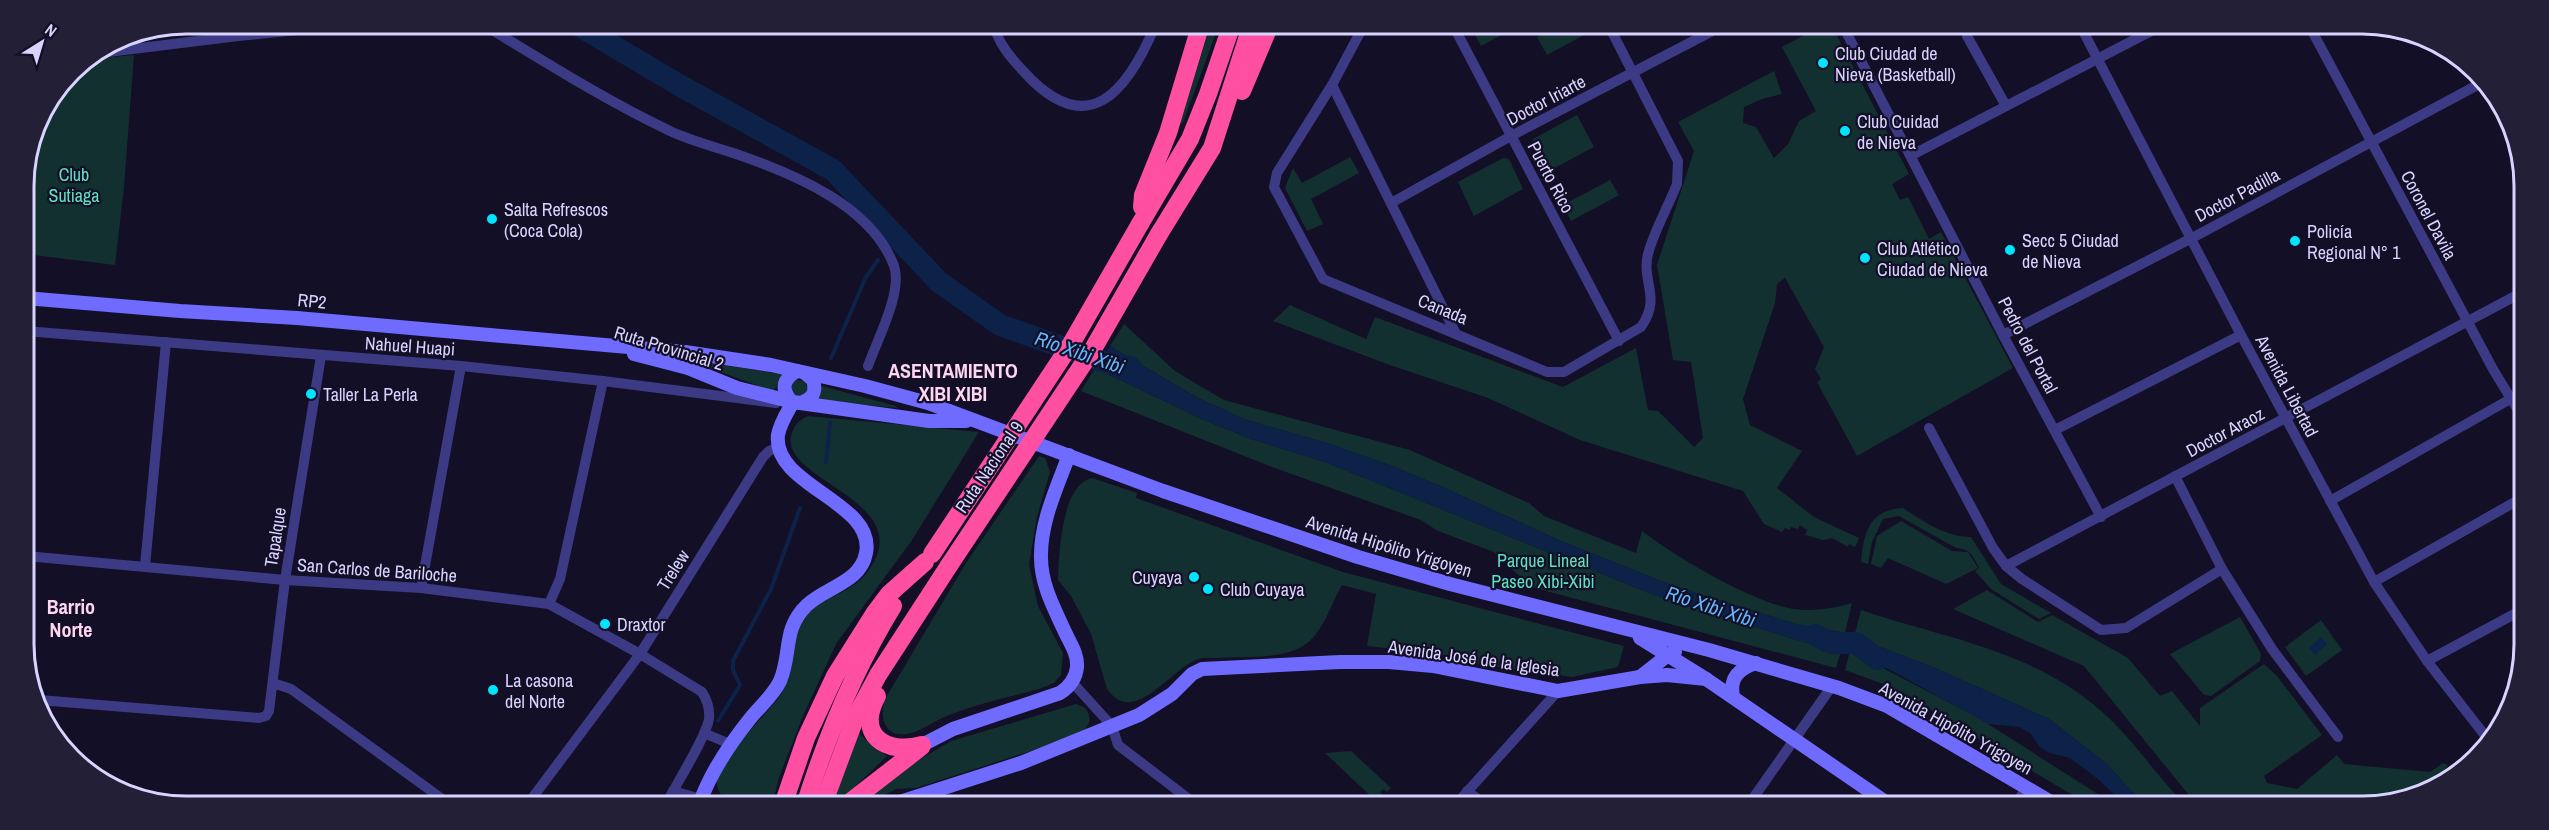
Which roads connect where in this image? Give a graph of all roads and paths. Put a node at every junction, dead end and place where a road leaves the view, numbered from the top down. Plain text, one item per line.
1 (258, 34) edge
2 (499, 34) edge
3 (999, 34) edge
4 (1152, 34) edge
5 (1198, 34) edge
6 (1228, 34) edge
7 (1249, 34) edge
8 (1266, 34) edge
9 (1359, 34) edge
10 (1458, 34) edge
11 (1613, 34) edge
12 (1707, 34) edge
13 (1847, 34) edge
14 (2085, 34) edge
15 (2146, 34) edge
16 (2314, 34) edge
17 (1967, 36) dead end
18 (119, 51) edge
19 (2098, 59) junction
20 (1633, 73) junction
21 (1332, 85) junction
22 (2477, 86) edge
23 (2006, 106) junction
24 (1511, 136) junction
25 (2371, 142) junction
26 (1212, 148) junction
27 (1912, 155) junction
28 (1391, 203) junction
29 (1140, 224) junction
30 (2192, 237) junction
31 (2514, 297) edge
32 (35, 299) edge
33 (2468, 322) junction
34 (35, 332) edge
35 (1455, 332) junction
36 (2003, 335) junction
37 (2241, 335) junction
38 (1619, 341) junction
39 (166, 342) junction
40 (595, 344) junction
41 (321, 356) junction
42 (461, 366) junction
43 (868, 366) dead end
44 (801, 372) junction
45 (603, 381) junction
46 (2514, 396) edge
47 (2510, 398) junction
48 (794, 403) junction
49 (2514, 404) edge
50 (2286, 419) junction
51 (978, 421) junction
52 (1929, 428) dead end
53 (2055, 430) junction
54 (780, 446) junction
55 (1069, 455) junction
56 (2175, 477) junction
57 (2330, 501) junction
58 (2514, 503) edge
59 (2101, 517) junction
60 (34, 557) edge
61 (928, 558) junction
62 (145, 566) junction
63 (2006, 566) junction
64 (2223, 569) junction
65 (285, 580) junction
66 (2374, 582) junction
67 (421, 588) junction
68 (934, 590) junction
69 (549, 604) junction
70 (2514, 613) edge
71 (1628, 630) junction
72 (1709, 650) junction
73 (640, 654) junction
74 (1668, 655) junction
75 (2427, 661) junction
76 (1756, 663) junction
77 (1640, 676) junction
78 (1706, 679) junction
79 (1072, 682) junction
80 (273, 683) junction
81 (1832, 686) junction
82 (1558, 691) junction
83 (1733, 697) junction
84 (46, 701) edge
85 (1112, 726) junction
86 (704, 733) junction
87 (2484, 734) edge
88 (2338, 737) dead end
89 (1795, 739) junction
90 (730, 744) junction
91 (922, 746) junction
92 (2027, 787) junction
93 (673, 791) junction
94 (1467, 791) junction
95 (786, 795) edge
96 (1464, 795) edge
97 (1473, 795) edge
98 (1755, 795) edge
99 (1877, 795) edge
100 (2022, 795) edge
101 (2040, 795) edge
102 (438, 796) edge
103 (534, 796) edge
104 (670, 796) edge
105 (688, 796) edge
106 (706, 796) edge
107 (816, 796) edge
108 (818, 796) edge
109 (858, 796) edge
110 (920, 796) edge
111 (1184, 796) edge

1 - 18 street
2 - 43 street
3 - 4 street
5 - 29 highway
6 - 29 highway
7 - 26 highway, Ruta Nacional 9
8 - 26 highway
9 - 21 street
10 - 24 street, Puerto Rico
11 - 20 street
12 - 20 street, Doctor Iriarte
13 - 27 street, Pedro del Portal
14 - 19 street, Avenida Libertad
15 - 19 street
16 - 25 street, Coronel Davila
17 - 23 street
19 - 23 street
19 - 30 street, Avenida Libertad
20 - 24 street, Doctor Iriarte
20 - 38 street, Canada
21 - 28 street
21 - 35 street, Canada
22 - 25 street, Doctor Padilla
23 - 27 street
24 - 28 street, Doctor Iriarte
24 - 38 street, Puerto Rico
25 - 30 street, Doctor Padilla
25 - 33 street, Coronel Davila
26 - 68 highway, Ruta Nacional 9, bridge
27 - 36 street, Pedro del Portal
28 - 35 street
29 - 61 highway, bridge
30 - 36 street, Doctor Padilla
30 - 37 street, Avenida Libertad
31 - 33 street, Doctor Araoz
32 - 40 main road, RP2 / RP2
33 - 47 street, Coronel Davila
33 - 50 street, Doctor Araoz
34 - 39 street, Nahuel Huapi
35 - 38 street, Canada
36 - 53 street, Pedro del Portal
37 - 50 street, Avenida Libertad
37 - 53 street
39 - 41 street, Nahuel Huapi
39 - 62 street
40 - 44 main road, Ruta Provincial 2 / RP2
40 - 48 main road, Ruta Provincial 2 / RP2
41 - 42 street, Nahuel Huapi
41 - 65 street, Tapalque
42 - 45 street, Nahuel Huapi
42 - 67 street
44 - 48 main road
44 - 48 main road
44 - 51 main road, Ruta Provincial 2 / RP2
45 - 48 street, Nahuel Huapi
45 - 69 street
46 - 47 street
47 - 49 street, Coronel Davila
47 - 57 street
48 - 51 main road, Ruta Provincial 2 / RP2
48 - 54 main road
50 - 56 street, Doctor Araoz
50 - 57 street, Avenida Libertad
51 - 55 main road, Avenida Hipólito Yrigoyen / RP2
52 - 63 street
53 - 59 street, Pedro del Portal
54 - 73 street, Trelew
54 - 90 main road
55 - 71 main road, Avenida Hipólito Yrigoyen / RP2
55 - 79 main road
56 - 59 street, Doctor Araoz
56 - 64 street
57 - 66 street, Avenida Libertad
58 - 66 street
59 - 63 street, Doctor Araoz
60 - 62 street, San Carlos de Bariloche
61 - 95 highway
61 - 107 highway, Ruta Nacional 9
62 - 65 street, San Carlos de Bariloche
63 - 64 street
64 - 88 street
65 - 67 street, San Carlos de Bariloche
65 - 80 street, Tapalque
66 - 75 street, Avenida Libertad
67 - 69 street, San Carlos de Bariloche
68 - 91 highway
68 - 108 highway, Ruta Nacional 9
69 - 73 street, San Carlos de Bariloche
70 - 75 street
71 - 72 main road, Avenida Hipólito Yrigoyen
71 - 74 main road
72 - 74 main road
72 - 76 main road, Avenida Hipólito Yrigoyen
73 - 86 street, San Carlos de Bariloche
73 - 103 street, Trelew
74 - 77 main road
74 - 78 main road
75 - 87 street, Avenida Libertad
76 - 81 main road, Avenida Hipólito Yrigoyen
76 - 83 main road
77 - 78 main road, Avenida José de la Iglesia
77 - 82 main road, Avenida José de la Iglesia
78 - 83 main road, Avenida José de la Iglesia
79 - 85 street
79 - 91 main road
80 - 84 street, Tapalque
80 - 102 street
81 - 89 street
81 - 92 main road, Avenida Hipólito Yrigoyen
82 - 85 main road, Avenida José de la Iglesia
82 - 94 street
83 - 89 main road, Avenida José de la Iglesia
85 - 110 main road, Avenida José de la Iglesia
85 - 111 street
86 - 90 street
86 - 93 street
89 - 98 street
89 - 99 main road, Avenida José de la Iglesia
90 - 106 main road
91 - 109 highway
92 - 100 street
92 - 101 main road, Avenida Hipólito Yrigoyen
93 - 104 street
93 - 105 street
94 - 96 street
94 - 97 street

